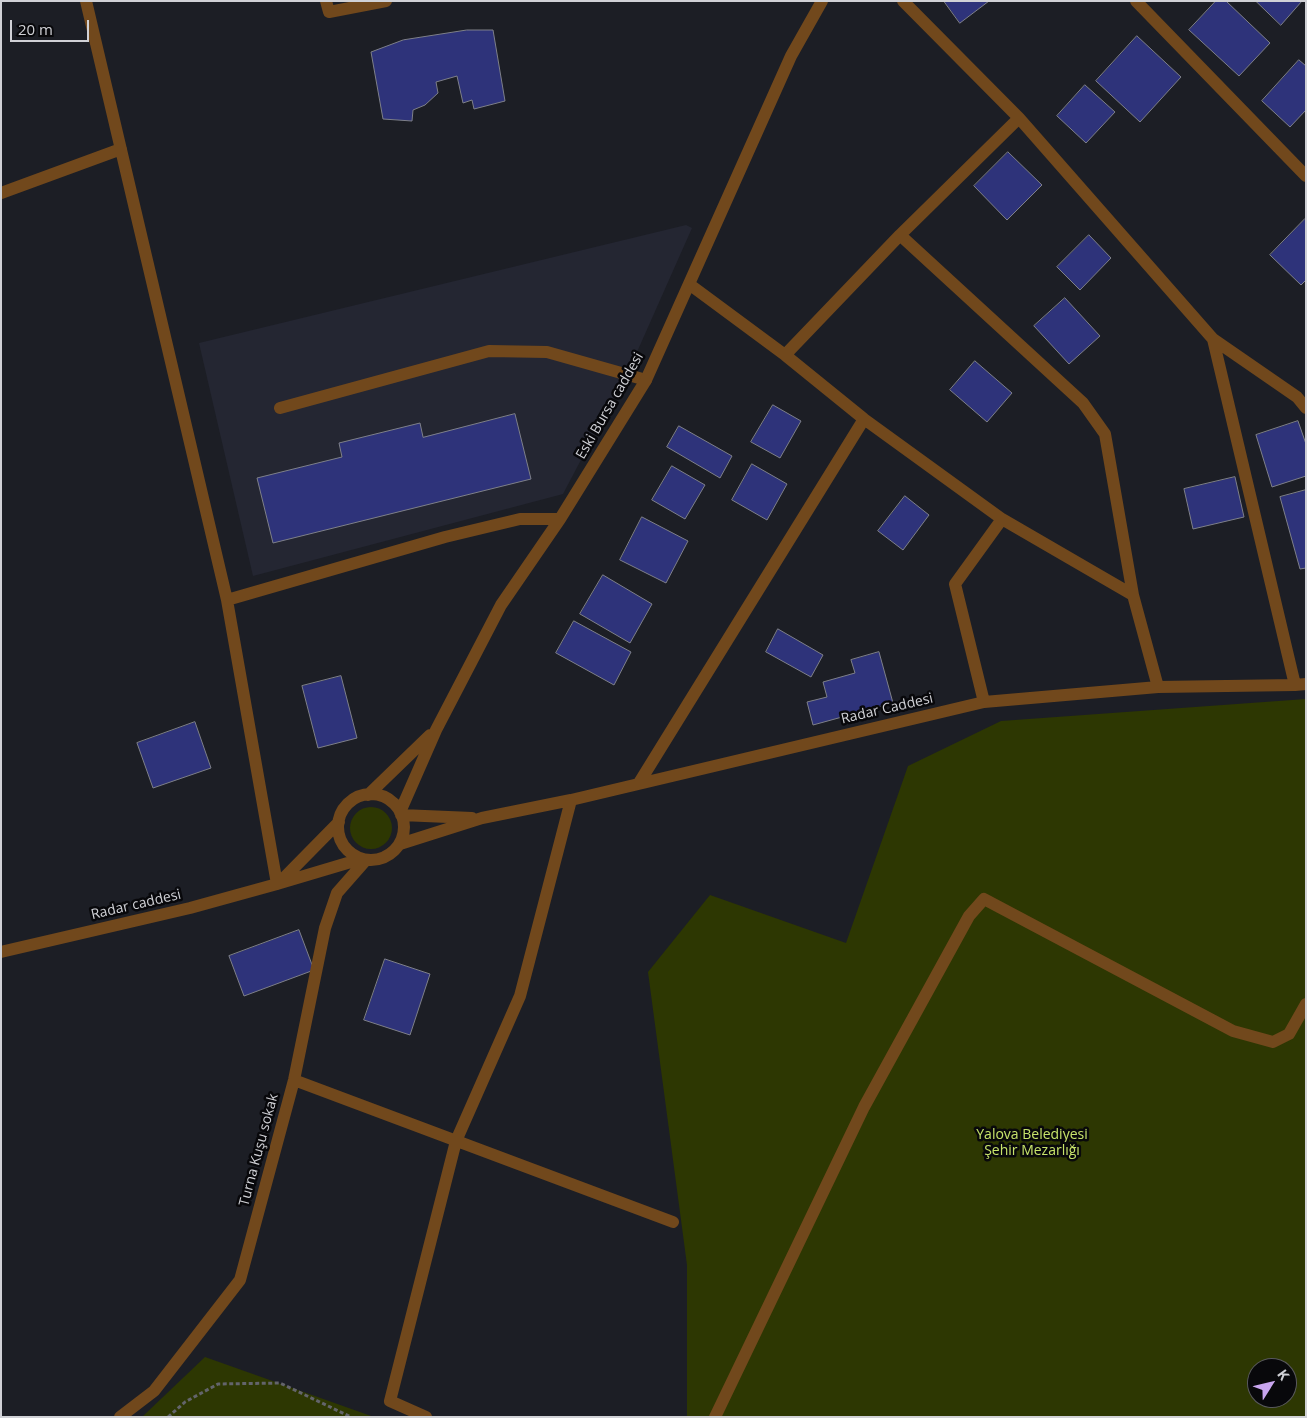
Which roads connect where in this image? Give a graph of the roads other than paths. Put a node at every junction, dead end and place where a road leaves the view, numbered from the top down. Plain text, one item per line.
1 (86, 1) edge
2 (326, 1) edge
3 (386, 1) edge
4 (822, 1) edge
5 (903, 1) edge
6 (1136, 1) edge
7 (1019, 118) junction
8 (121, 149) junction
9 (1306, 176) edge
10 (1, 193) edge
11 (900, 235) junction
12 (689, 284) junction
13 (1213, 339) junction
14 (785, 355) junction
15 (646, 380) junction
16 (1301, 394) edge
17 (280, 408) dead end
18 (1306, 408) edge
19 (864, 419) junction
20 (1002, 518) junction
21 (560, 519) junction
22 (1134, 595) junction
23 (227, 600) junction
24 (1300, 685) edge
25 (1158, 687) junction
26 (984, 702) junction
27 (436, 730) junction
28 (639, 783) junction
29 (368, 795) junction
30 (571, 800) junction
31 (401, 814) junction
32 (482, 818) junction
33 (339, 822) junction
34 (400, 844) junction
35 (364, 859) junction
36 (277, 884) junction
37 (1, 952) edge
38 (1306, 1004) edge
39 (294, 1080) junction
40 (456, 1140) junction
41 (673, 1222) dead end
42 (120, 1417) edge
43 (426, 1417) edge
44 (715, 1417) edge

1 - 8 street
2 - 3 street
4 - 12 street, Eski Bursa caddesi
5 - 7 street
6 - 9 street
7 - 11 street
7 - 13 street
8 - 10 street
8 - 23 street
11 - 14 street
11 - 22 street
12 - 14 street
12 - 15 street, Eski Bursa caddesi
13 - 16 street
13 - 24 street
14 - 19 street
15 - 17 street
15 - 21 street, Eski Bursa caddesi
16 - 18 street
19 - 20 street
19 - 28 street
20 - 22 street
20 - 26 street
21 - 23 street
21 - 27 street, Eski Bursa caddesi
22 - 25 street
23 - 36 street
24 - 25 street, Radar Caddesi
25 - 26 street, Radar Caddesi
26 - 28 street, Radar Caddesi
27 - 29 street, Eski Bursa caddesi
27 - 31 street, Eski Bursa caddesi
28 - 30 street, Radar Caddesi
29 - 31 street
29 - 33 street
30 - 32 street, Radar Caddesi
30 - 40 street
31 - 32 street, Radar Caddesi
31 - 34 street
32 - 34 street, Radar Caddesi
33 - 35 street
33 - 36 street, Radar caddesi
34 - 35 street
35 - 36 street, Radar caddesi
35 - 39 street, Turna Kuşu sokak
36 - 37 street, Radar caddesi
38 - 44 street
39 - 40 street
39 - 42 street, Turna Kuşu sokak
40 - 41 street
40 - 43 street

